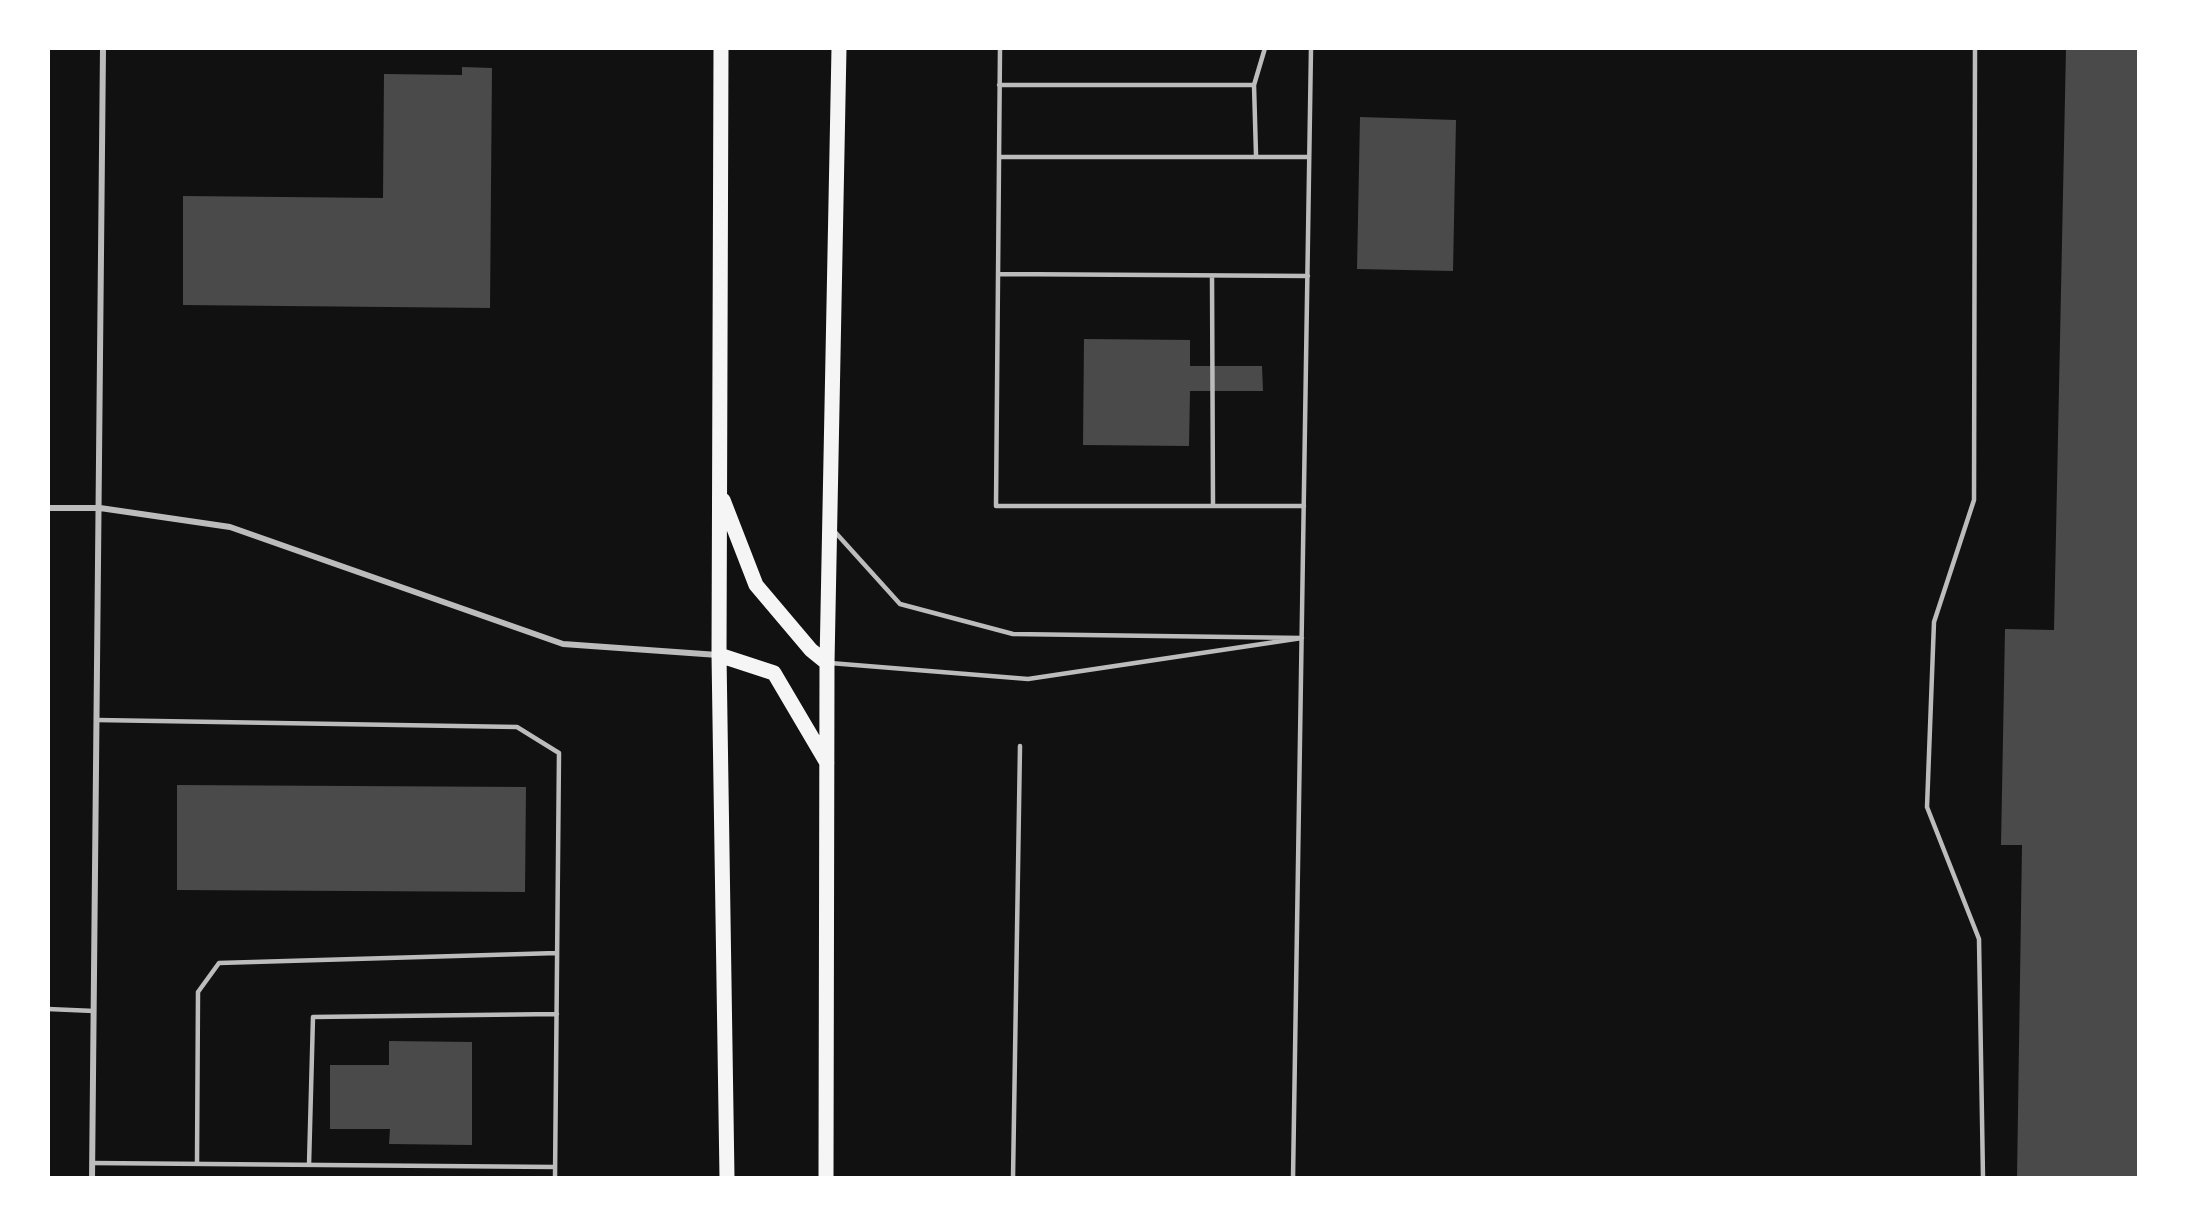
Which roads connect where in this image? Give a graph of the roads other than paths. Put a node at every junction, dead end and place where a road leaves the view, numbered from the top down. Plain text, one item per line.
1 (103, 48) edge
2 (721, 48) edge
3 (839, 48) edge
4 (1000, 48) edge
5 (1265, 48) edge
6 (1311, 48) edge
7 (1975, 48) edge
8 (999, 85) junction
9 (1254, 85) junction
10 (1256, 155) junction
11 (999, 157) junction
12 (1310, 157) junction
13 (998, 274) junction
14 (1212, 276) junction
15 (1308, 276) junction
16 (719, 491) junction
17 (1213, 506) junction
18 (1304, 506) junction
19 (48, 508) edge
20 (100, 508) junction
21 (830, 527) junction
22 (1302, 638) junction
23 (719, 655) junction
24 (827, 663) junction
25 (97, 720) junction
26 (1020, 746) dead end
27 (827, 763) junction
28 (557, 953) junction
29 (48, 1009) edge
30 (94, 1011) junction
31 (557, 1014) junction
32 (92, 1164) junction
33 (197, 1164) junction
34 (309, 1165) junction
35 (555, 1167) junction
36 (92, 1178) edge
37 (555, 1178) edge
38 (727, 1178) edge
39 (826, 1178) edge
40 (1013, 1178) edge
41 (1293, 1178) edge
42 (1983, 1178) edge

1 - 20 street
2 - 16 main road
3 - 21 main road
4 - 8 lane
5 - 9 lane
6 - 12 lane
7 - 42 lane
8 - 9 lane
8 - 11 lane
9 - 10 lane
10 - 11 lane
10 - 12 lane
11 - 13 lane
12 - 15 lane
13 - 14 lane
13 - 17 lane
14 - 15 lane
14 - 17 lane
15 - 18 lane
16 - 23 main road
16 - 24 main road
17 - 18 lane
18 - 22 lane
19 - 20 street
20 - 23 street
20 - 25 street
21 - 22 lane
21 - 24 main road
22 - 24 lane
22 - 41 lane
23 - 27 main road
23 - 38 main road
24 - 27 main road
25 - 28 lane
25 - 30 street
26 - 40 lane
27 - 39 main road
28 - 31 lane
28 - 33 lane
29 - 30 lane
30 - 32 street
31 - 34 lane
31 - 35 lane
32 - 33 lane
32 - 36 street
33 - 34 lane
34 - 35 lane
35 - 37 lane

